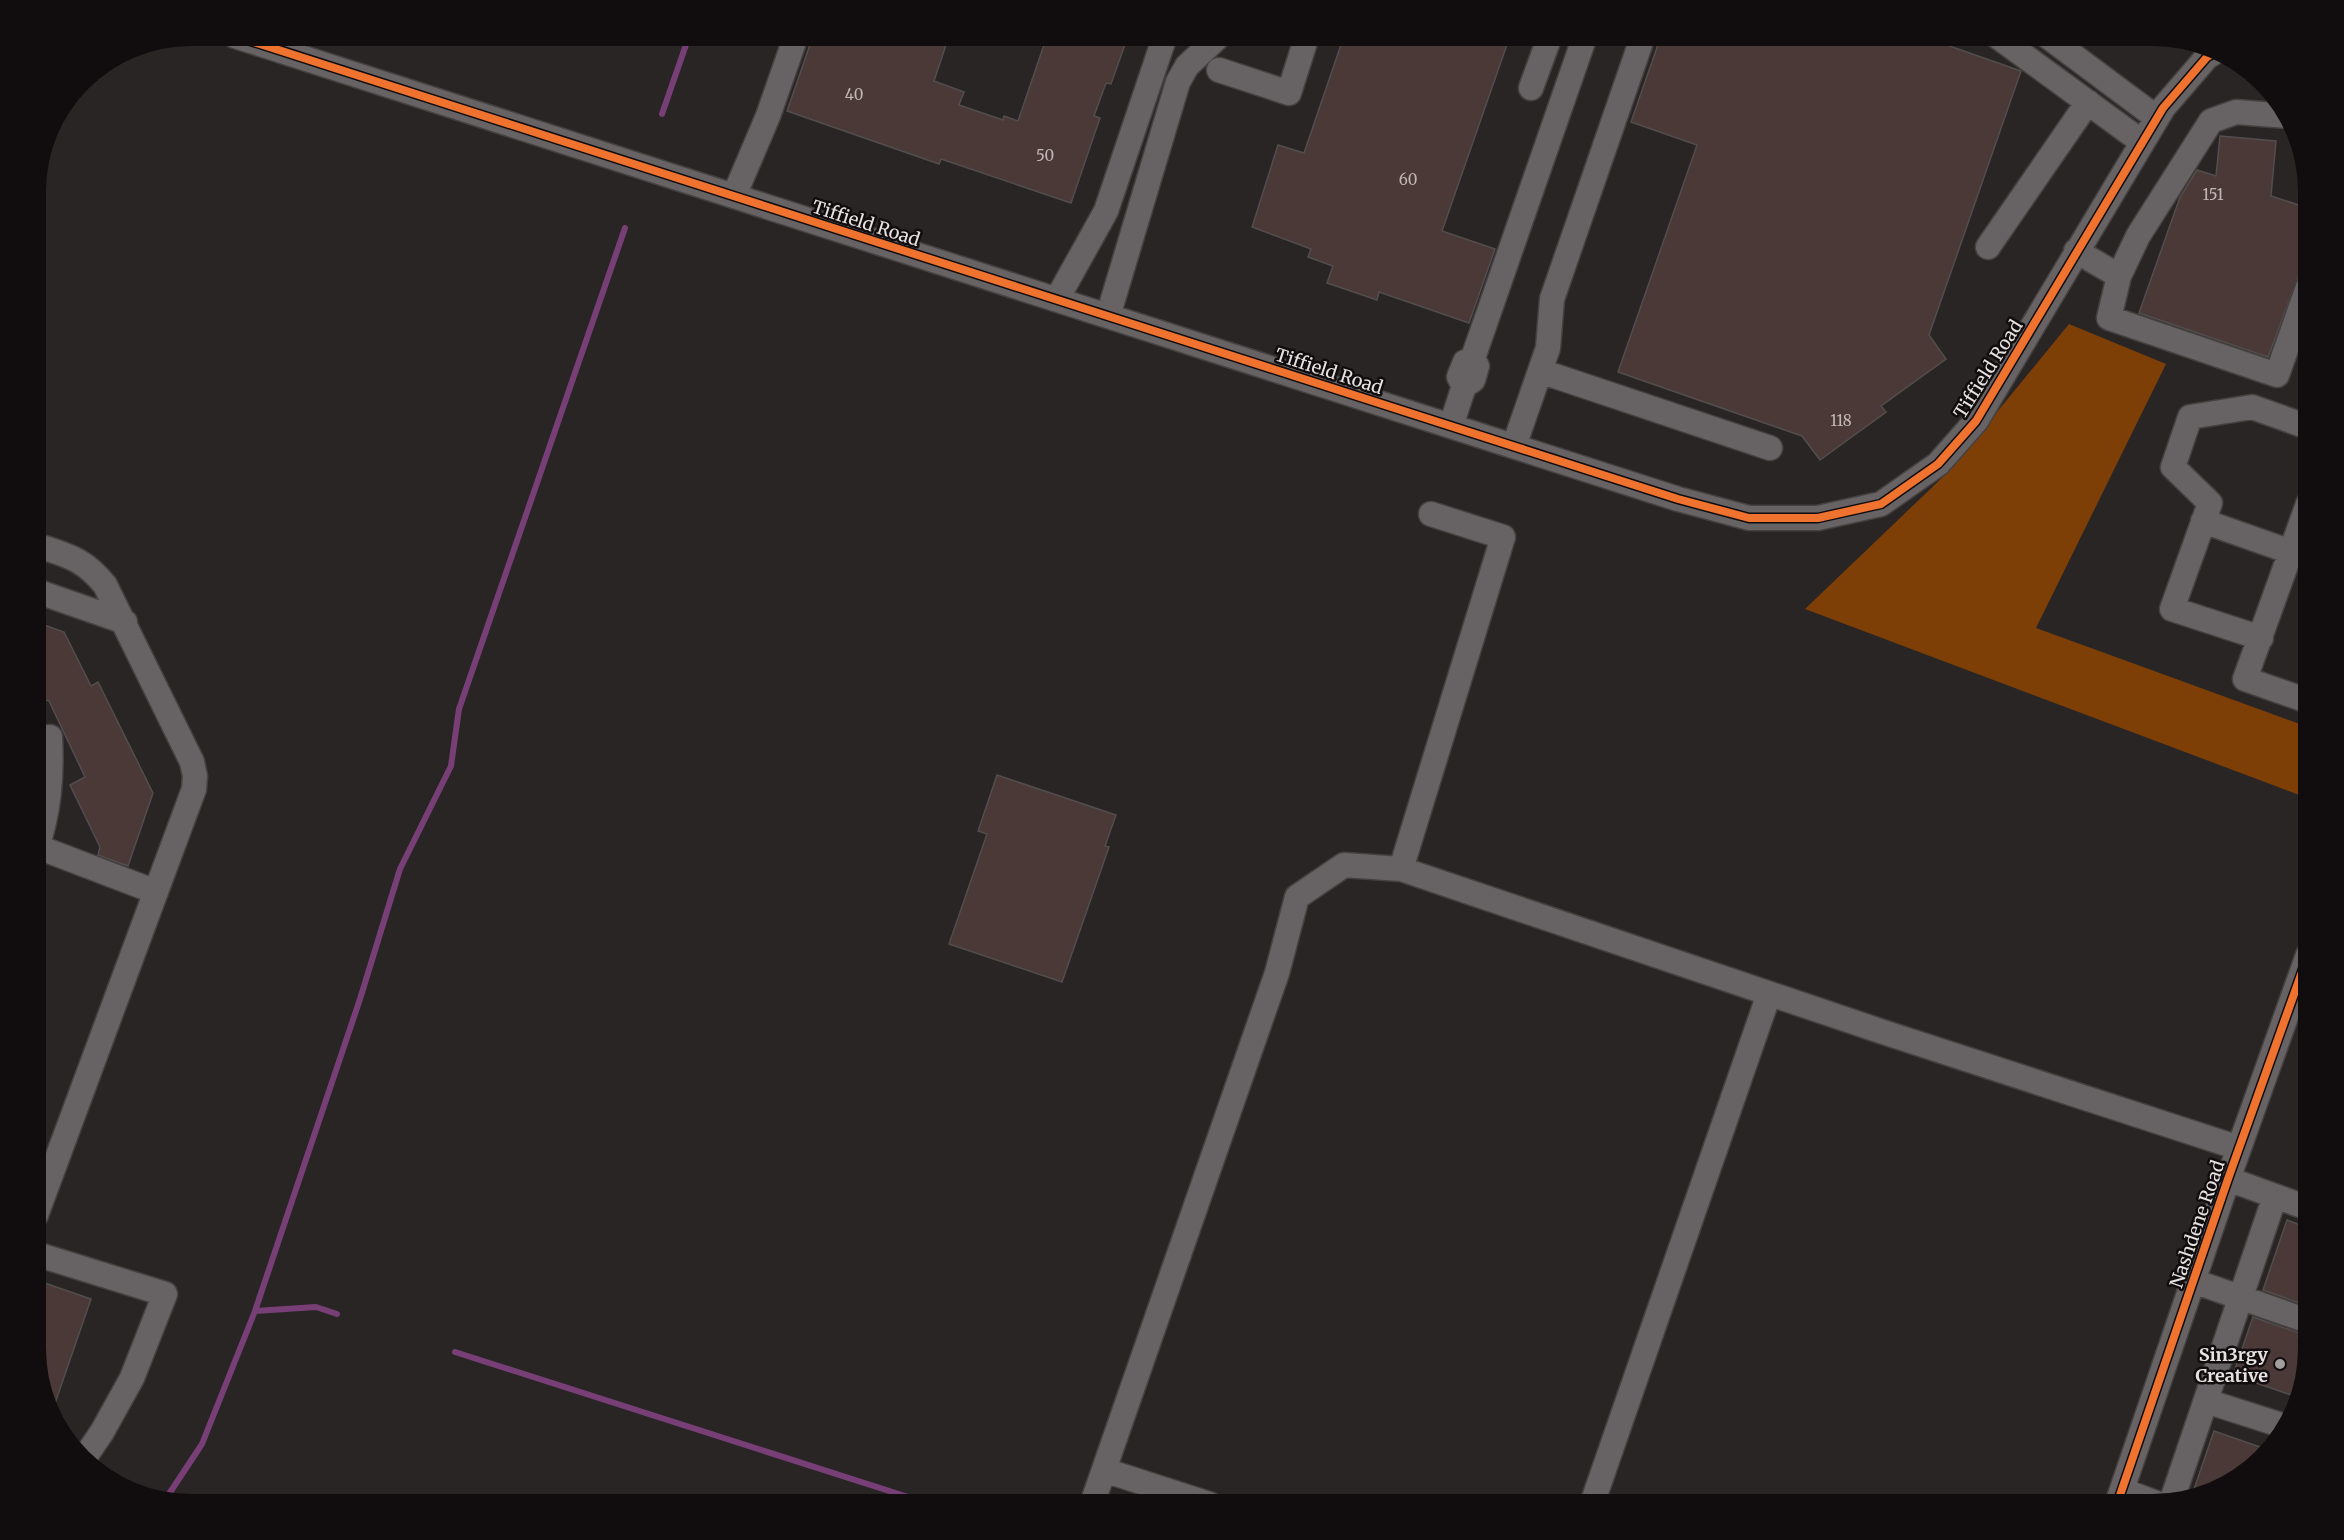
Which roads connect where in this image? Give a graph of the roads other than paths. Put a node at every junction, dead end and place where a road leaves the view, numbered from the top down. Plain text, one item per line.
1 (1208, 46) edge
2 (1304, 46) edge
3 (1546, 46) edge
4 (1581, 46) edge
5 (1639, 46) edge
6 (2011, 46) edge
7 (2060, 46) edge
8 (269, 47) edge
9 (792, 47) edge
10 (1161, 47) edge
11 (2206, 57) edge
12 (1219, 70) dead end
13 (1531, 88) dead end
14 (2088, 102) junction
15 (2276, 115) edge
16 (2157, 118) junction
17 (2142, 142) junction
18 (734, 196) junction
19 (1988, 247) dead end
20 (2076, 251) junction
21 (2119, 276) junction
22 (1057, 300) junction
23 (2298, 315) edge
24 (1108, 316) junction
25 (1540, 371) junction
26 (2298, 423) edge
27 (1451, 426) junction
28 (1514, 447) junction
29 (1770, 448) dead end
30 (1431, 514) dead end
31 (2203, 521) junction
32 (2298, 532) edge
33 (47, 549) edge
34 (2291, 552) junction
35 (47, 595) edge
36 (125, 622) junction
37 (2261, 638) junction
38 (2298, 698) edge
39 (50, 737) dead end
40 (47, 810) edge
41 (47, 853) edge
42 (1401, 869) junction
43 (156, 892) junction
44 (2298, 983) edge
45 (1768, 994) junction
46 (2239, 1148) junction
47 (2228, 1179) junction
48 (47, 1185) edge
49 (2275, 1196) junction
50 (2298, 1204) edge
51 (47, 1257) edge
52 (2193, 1281) junction
53 (2241, 1297) junction
54 (2298, 1317) edge
55 (2206, 1401) junction
56 (2276, 1424) edge
57 (90, 1452) edge
58 (1104, 1470) junction
59 (2175, 1492) edge
60 (1096, 1494) edge
61 (1178, 1494) edge
62 (1595, 1494) edge
63 (2121, 1494) edge

1 - 24 street
2 - 12 street
3 - 13 street
4 - 27 street
5 - 25 street
6 - 14 street
7 - 16 street
8 - 18 street, Tiffield Road
9 - 18 street
10 - 22 street
11 - 16 street, Tiffield Road
14 - 17 street
14 - 19 street
15 - 21 street
16 - 17 street, Tiffield Road
17 - 20 street, Tiffield Road
18 - 22 street, Tiffield Road
20 - 21 street
20 - 28 street, Tiffield Road
21 - 23 street
22 - 24 street, Tiffield Road
24 - 27 street, Tiffield Road
25 - 28 street
25 - 29 street
26 - 31 street
27 - 28 street, Tiffield Road
30 - 42 street
31 - 34 street
31 - 37 street
32 - 34 street
33 - 36 street
34 - 37 street
35 - 36 street
36 - 43 street
37 - 38 street
39 - 40 street
41 - 43 street
42 - 45 street
42 - 58 street
43 - 48 street
44 - 46 street, Nashdene Road
45 - 46 street
45 - 62 street
46 - 47 street, Nashdene Road
47 - 49 street
47 - 52 street, Nashdene Road
49 - 50 street
49 - 53 street
51 - 57 street
52 - 53 street
52 - 63 street, Nashdene Road
53 - 54 street
53 - 55 street
55 - 56 street
55 - 59 street
58 - 60 street
58 - 61 street

